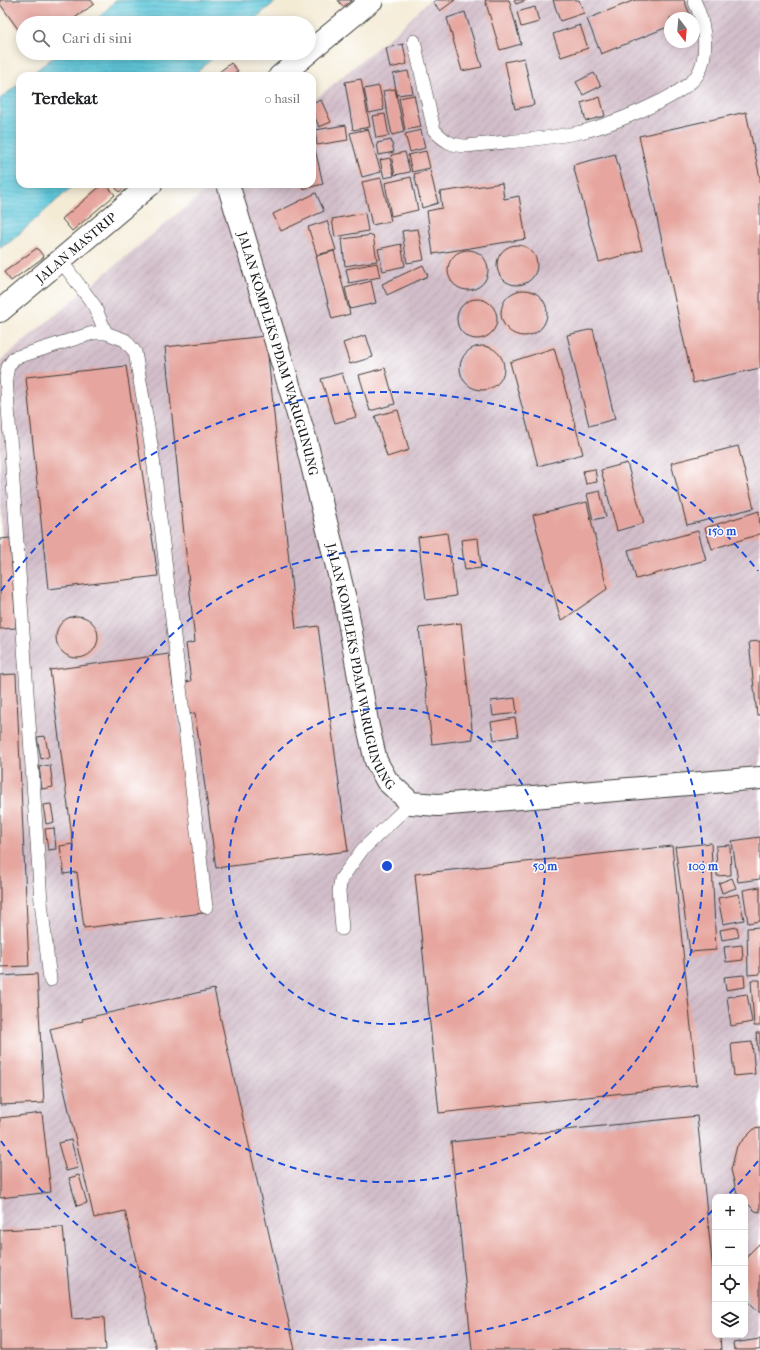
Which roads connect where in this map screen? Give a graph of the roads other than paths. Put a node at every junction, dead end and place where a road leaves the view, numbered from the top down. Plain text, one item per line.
1 (372, 0) edge
2 (694, 0) edge
3 (414, 41) dead end
4 (316, 46) edge
5 (299, 60) edge
6 (285, 72) edge
7 (146, 188) edge
8 (229, 188) edge
9 (61, 261) junction
10 (0, 311) edge
11 (106, 333) junction
12 (760, 778) edge
13 (411, 803) junction
14 (206, 907) dead end
15 (342, 929) dead end
16 (50, 980) dead end

1 - 4 street
2 - 3 lane
5 - 6 street
7 - 9 street, JALAN MASTRIP
8 - 13 street, JALAN KOMPLEKS PDAM WARUGUNUNG
9 - 10 street, JALAN MASTRIP
9 - 11 lane
11 - 14 lane
11 - 16 lane
12 - 13 street, JALAN KOMPLEKS PDAM WARUGUNUNG
13 - 15 lane

